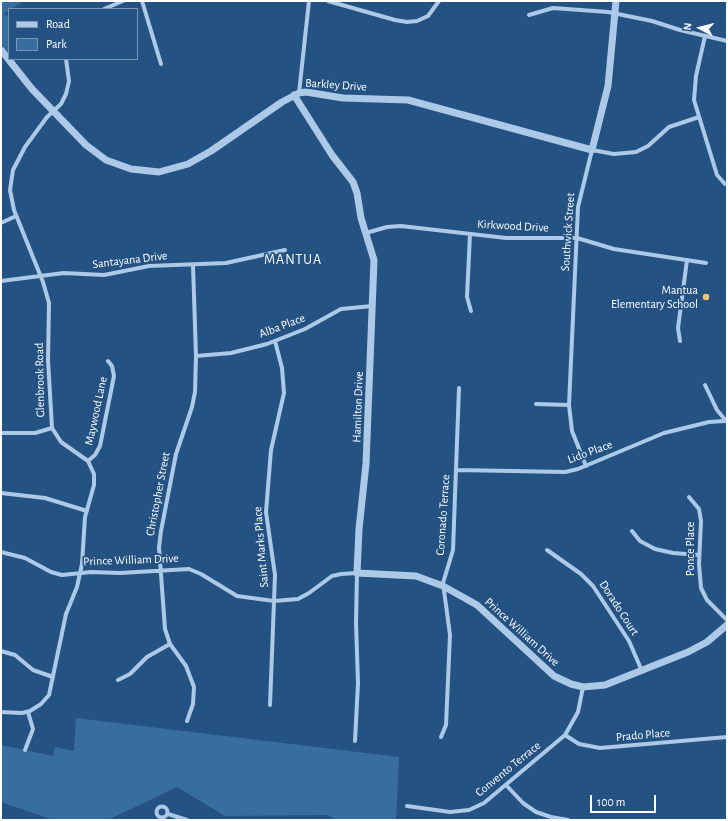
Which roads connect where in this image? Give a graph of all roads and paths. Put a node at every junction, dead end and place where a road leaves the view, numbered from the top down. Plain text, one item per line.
1 (123, 1) edge
2 (142, 1) edge
3 (309, 1) edge
4 (328, 1) edge
5 (440, 1) edge
6 (616, 1) edge
7 (106, 8) edge
8 (615, 13) junction
9 (529, 15) dead end
10 (705, 36) junction
11 (727, 41) edge
12 (1, 50) edge
13 (8, 59) edge
14 (9, 60) edge
15 (66, 60) edge
16 (161, 64) dead end
17 (297, 94) junction
18 (53, 112) junction
19 (699, 117) junction
20 (592, 150) junction
21 (724, 184) dead end
22 (16, 216) junction
23 (1, 223) edge
24 (366, 233) junction
25 (470, 234) junction
26 (577, 238) junction
27 (285, 250) dead end
28 (687, 260) junction
29 (706, 263) dead end
30 (193, 265) junction
31 (40, 275) junction
32 (1, 281) edge
33 (372, 306) junction
34 (471, 311) dead end
35 (275, 341) junction
36 (680, 341) dead end
37 (196, 356) junction
38 (108, 361) dead end
39 (705, 385) dead end
40 (459, 388) dead end
41 (536, 404) dead end
42 (569, 406) junction
43 (726, 422) edge
44 (52, 428) junction
45 (1, 433) edge
46 (88, 461) junction
47 (586, 466) junction
48 (457, 470) junction
49 (1, 492) edge
50 (689, 497) dead end
51 (87, 511) junction
52 (632, 532) dead end
53 (548, 550) dead end
54 (1, 552) edge
55 (699, 555) junction
56 (161, 570) junction
57 (80, 573) junction
58 (357, 573) junction
59 (443, 586) junction
60 (274, 601) junction
61 (727, 620) edge
62 (727, 625) edge
63 (170, 644) junction
64 (1, 651) edge
65 (642, 671) junction
66 (54, 677) junction
67 (118, 680) dead end
68 (582, 687) junction
69 (270, 706) dead end
70 (1, 712) edge
71 (28, 712) junction
72 (187, 721) dead end
73 (565, 735) junction
74 (441, 736) dead end
75 (727, 736) edge
76 (355, 741) dead end
77 (25, 750) dead end
78 (506, 785) junction
79 (407, 806) dead end
80 (168, 814) dead end
81 (188, 820) edge
82 (568, 820) edge

1 - 7 street
2 - 16 street
3 - 17 street
4 - 5 street
6 - 8 street, Southwick Street
8 - 9 street
8 - 10 street
8 - 20 street, Southwick Street
10 - 11 street
10 - 19 street
12 - 13 street, Barkley Drive
14 - 18 street, Barkley Drive
15 - 18 street, Glenbrook Road
17 - 18 street, Barkley Drive
17 - 20 street, Barkley Drive
17 - 24 street, Hamilton Drive
18 - 22 street, Glenbrook Road
19 - 20 street, Barkley Drive
19 - 21 street
20 - 26 street, Southwick Street
22 - 23 street
22 - 31 street, Glenbrook Road
24 - 25 street, Kirkwood Drive
24 - 33 street, Hamilton Drive
25 - 26 street, Kirkwood Drive
25 - 34 street
26 - 28 street, Kirkwood Drive
26 - 42 street, Southwick Street
27 - 30 street, Santayana Drive
28 - 29 street, Kirkwood Drive
28 - 36 street
30 - 31 street, Santayana Drive
30 - 37 street, Christopher Street
31 - 32 street, Santayana Drive
31 - 44 street, Glenbrook Road
33 - 35 street, Alba Place
33 - 58 street, Hamilton Drive
35 - 37 street, Alba Place
35 - 60 street, Saint Marks Place
37 - 56 street, Christopher Street
38 - 46 street, Maywood Lane
39 - 43 street
40 - 48 street, Coronado Terrace
41 - 42 street
42 - 47 street, Southwick Street
43 - 47 street, Lido Place
44 - 45 street
44 - 46 street, Glenbrook Road
46 - 51 street
47 - 48 street, Lido Place
48 - 59 street, Coronado Terrace
49 - 51 street
50 - 55 street, Ponce Place
51 - 57 street
52 - 55 street
53 - 65 street, Dorado Court
54 - 57 street, Prince William Drive
55 - 61 street, Ponce Place
56 - 57 street, Prince William Drive
56 - 60 street, Prince William Drive
56 - 63 street, Christopher Street
57 - 66 street
58 - 59 street, Prince William Drive
58 - 60 street, Prince William Drive
58 - 76 street, Hamilton Drive
59 - 68 street, Prince William Drive
59 - 74 street, Coronado Terrace
60 - 69 street, Saint Marks Place
62 - 65 street, Prince William Drive
63 - 67 street
63 - 72 street, Christopher Street
64 - 66 street
65 - 68 street, Prince William Drive
66 - 71 street
68 - 73 street, Convento Terrace
70 - 71 street
71 - 77 street
73 - 75 street, Prado Place
73 - 78 street, Convento Terrace
78 - 79 street, Convento Terrace
78 - 82 street
80 - 81 street

